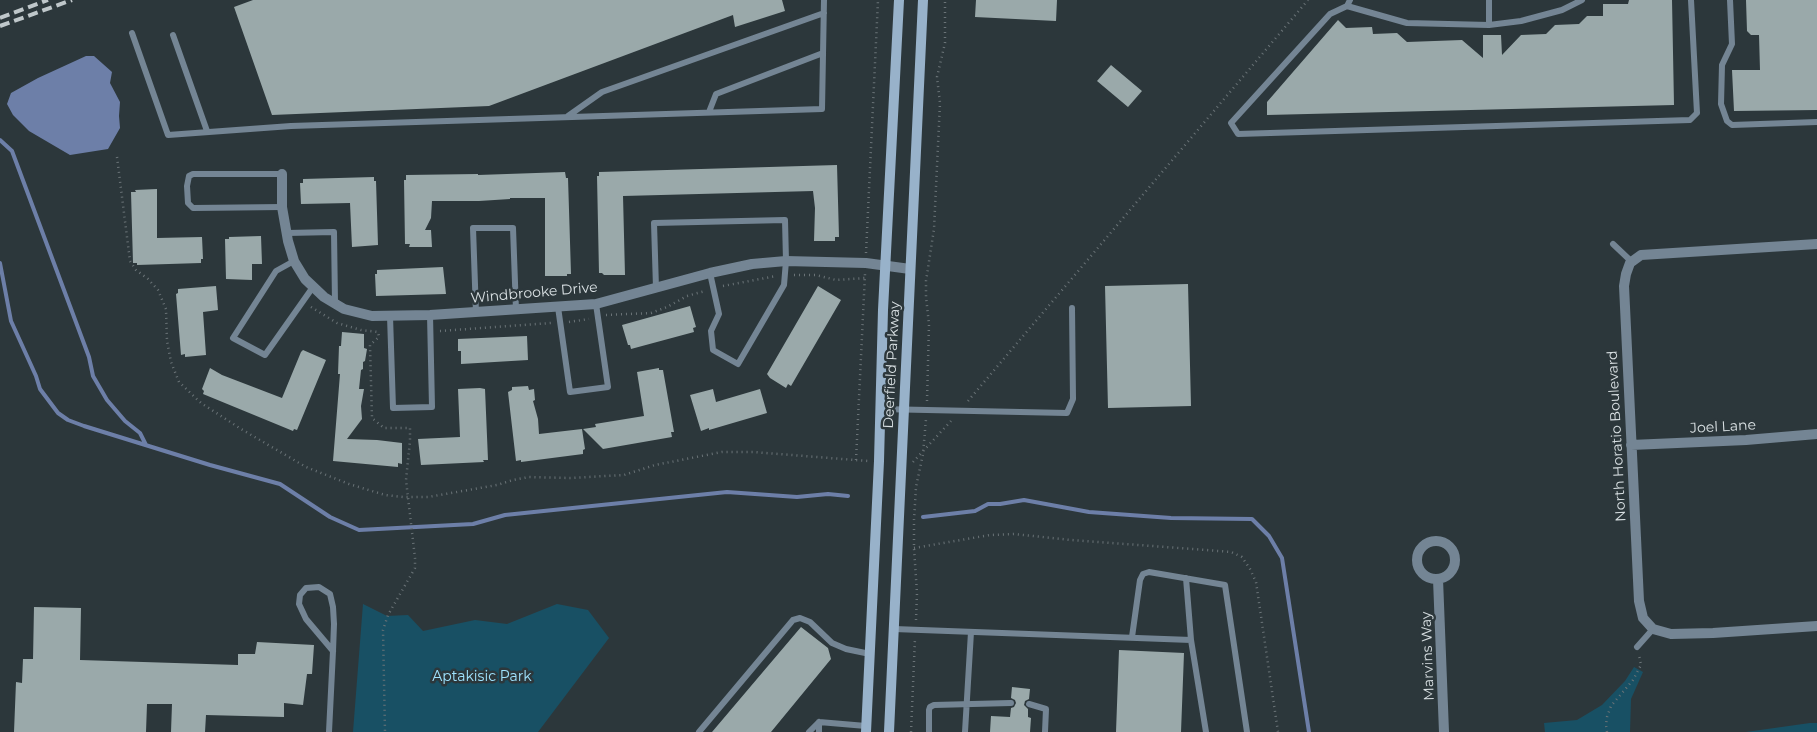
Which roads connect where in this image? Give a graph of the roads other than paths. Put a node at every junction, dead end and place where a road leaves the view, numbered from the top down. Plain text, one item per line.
1 (824, 0) edge
2 (899, 0) edge
3 (923, 0) edge
4 (1489, 0) edge
5 (1582, 0) edge
6 (1691, 0) edge
7 (1730, 0) edge
8 (1349, 3) edge
9 (824, 13) junction
10 (1489, 25) junction
11 (132, 33) dead end
12 (173, 35) dead end
13 (823, 53) junction
14 (709, 112) junction
15 (567, 117) junction
16 (1817, 122) edge
17 (207, 131) junction
18 (282, 174) joint
19 (282, 207) junction
20 (287, 233) junction
21 (1613, 244) dead end
22 (1817, 244) edge
23 (294, 261) junction
24 (786, 261) junction
25 (1632, 262) junction
26 (885, 266) junction
27 (910, 269) junction
28 (710, 273) junction
29 (656, 288) junction
30 (316, 290) junction
31 (335, 303) junction
32 (596, 304) junction
33 (558, 307) junction
34 (1072, 308) dead end
35 (516, 310) junction
36 (476, 312) junction
37 (430, 315) junction
38 (390, 316) junction
39 (880, 409) junction
40 (904, 410) junction
41 (1817, 434) edge
42 (1631, 445) junction
43 (1186, 578) junction
44 (1438, 579) dead end
45 (1817, 626) edge
46 (894, 629) junction
47 (1653, 629) junction
48 (971, 632) junction
49 (1132, 638) junction
50 (1191, 640) junction
51 (1637, 647) road end
52 (333, 650) junction
53 (870, 654) junction
54 (1011, 703) dead end
55 (967, 704) junction
56 (1028, 704) dead end
57 (819, 722) junction
58 (866, 729) edge
59 (329, 732) edge
60 (699, 732) edge
61 (809, 732) edge
62 (819, 732) edge
63 (889, 732) edge
64 (929, 732) edge
65 (965, 732) edge
66 (1045, 732) edge
67 (1206, 732) edge
68 (1247, 732) edge
69 (1444, 732) edge

1 - 9 lane
2 - 26 main road, Deerfield Parkway
3 - 27 main road, Deerfield Parkway
4 - 10 lane
5 - 10 lane
6 - 8 lane
7 - 16 lane
8 - 10 lane
9 - 13 lane
9 - 15 lane
11 - 17 lane
12 - 17 lane
13 - 14 lane
13 - 14 lane
14 - 15 lane
15 - 17 lane
18 - 19 street, Windbrooke Drive
18 - 19 lane
19 - 20 street, Windbrooke Drive
20 - 23 street, Windbrooke Drive
20 - 31 lane
21 - 25 lane
22 - 25 street
23 - 30 street, Windbrooke Drive
23 - 30 lane
24 - 26 street, Windbrooke Drive
24 - 28 street, Windbrooke Drive
24 - 28 lane
24 - 29 lane
25 - 42 street, North Horatio Boulevard
26 - 27 street, Windbrooke Drive
26 - 39 main road, Deerfield Parkway
27 - 40 main road, Deerfield Parkway
28 - 29 street, Windbrooke Drive
29 - 32 street, Windbrooke Drive
30 - 31 street, Windbrooke Drive
31 - 38 street, Windbrooke Drive
32 - 33 street, Windbrooke Drive
32 - 33 lane
33 - 35 street, Windbrooke Drive
34 - 40 lane
35 - 36 street, Windbrooke Drive
35 - 36 lane
36 - 37 street, Windbrooke Drive
37 - 38 street, Windbrooke Drive
37 - 38 lane
39 - 40 lane
39 - 53 main road, Deerfield Parkway
40 - 46 main road, Deerfield Parkway
41 - 42 street, Joel Lane
42 - 47 street, North Horatio Boulevard
43 - 49 lane
43 - 50 lane
43 - 68 lane
44 - 69 street, Marvins Way
45 - 47 street
46 - 48 lane
46 - 63 main road, Deerfield Parkway
47 - 51 lane
48 - 49 lane
48 - 55 lane
49 - 50 lane
50 - 67 lane
52 - 52 lane
52 - 59 lane
53 - 58 main road, Deerfield Parkway
53 - 60 lane
54 - 55 lane
55 - 64 lane
55 - 65 lane
56 - 66 lane
57 - 58 lane
57 - 61 lane
57 - 62 lane

